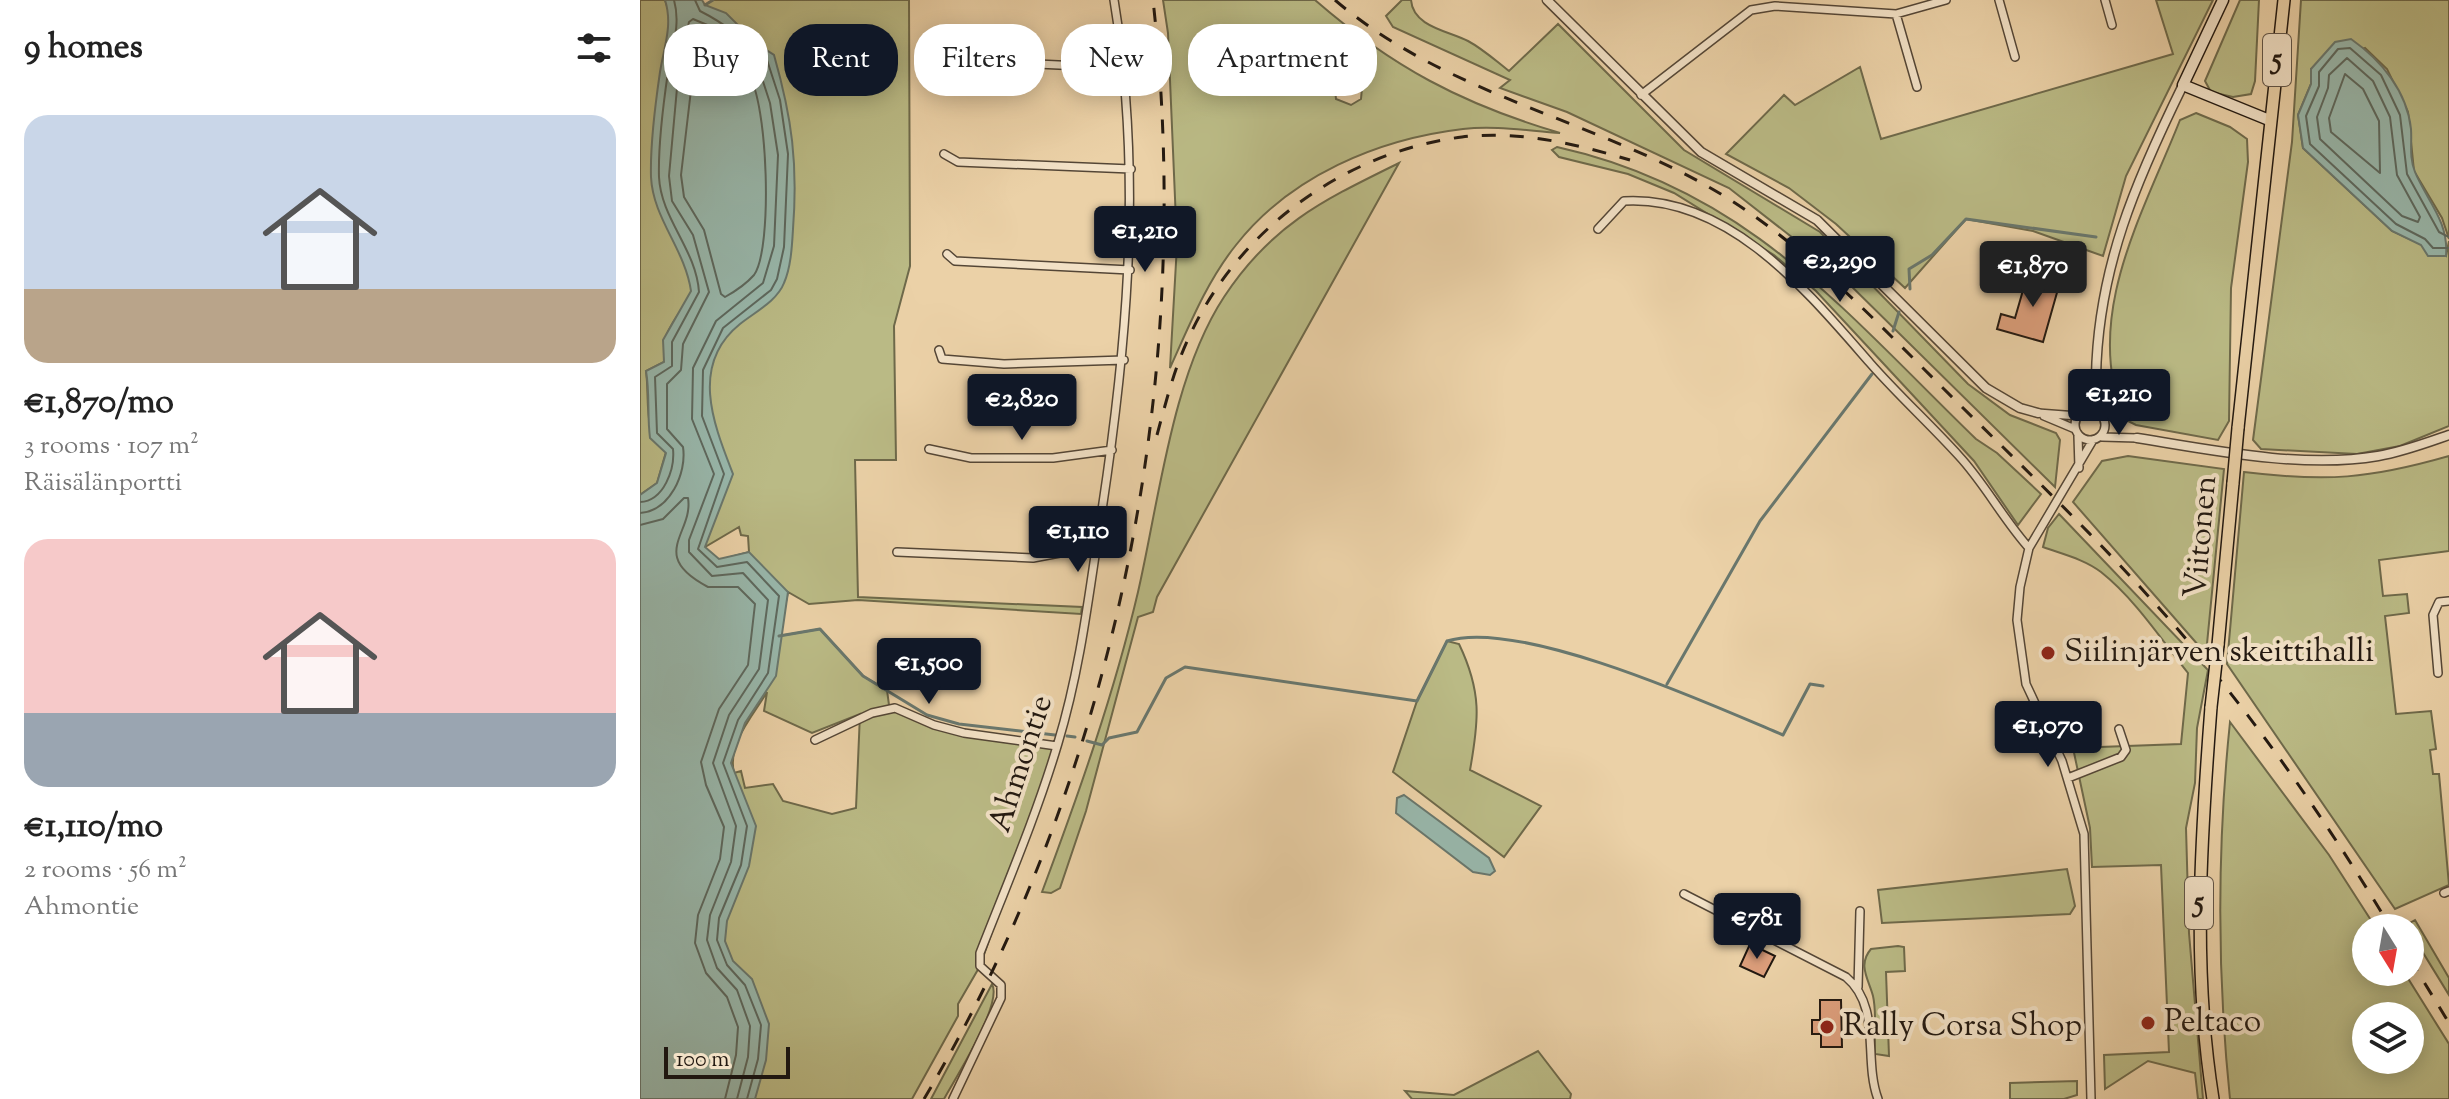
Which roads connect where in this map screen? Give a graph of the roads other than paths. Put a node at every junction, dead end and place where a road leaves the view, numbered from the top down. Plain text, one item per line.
1 (1114, 0) edge
2 (1547, 0) edge
3 (1946, 0) edge
4 (1999, 0) edge
5 (2105, 0) edge
6 (2223, 0) edge
7 (2284, 0) edge
8 (1802, 4) edge
9 (1896, 14) junction
10 (1117, 24) edge
11 (2112, 25) dead end
12 (2015, 57) dead end
13 (2183, 85) junction
14 (1917, 87) dead end
15 (1641, 95) junction
16 (1125, 96) edge
17 (2269, 120) junction
18 (944, 154) dead end
19 (1131, 169) junction
20 (1598, 229) dead end
21 (947, 254) dead end
22 (1130, 270) junction
23 (939, 350) dead end
24 (1124, 360) junction
25 (2096, 377) junction
26 (2038, 413) junction
27 (2080, 414) junction
28 (2104, 420) junction
29 (2076, 431) junction
30 (2449, 435) edge
31 (2137, 438) junction
32 (2097, 439) junction
33 (929, 449) dead end
34 (1112, 450) junction
35 (2079, 470) junction
36 (1097, 546) junction
37 (2029, 548) junction
38 (897, 552) dead end
39 (2449, 601) edge
40 (2438, 673) dead end
41 (2119, 729) dead end
42 (815, 740) dead end
43 (1057, 746) junction
44 (2068, 778) junction
45 (1684, 894) dead end
46 (1860, 911) dead end
47 (1858, 987) junction
48 (953, 1099) edge
49 (1878, 1099) edge
50 (2091, 1099) edge
51 (2213, 1099) edge

1 - 10 street, Ahmontie
2 - 15 street
3 - 9 street
4 - 12 street
5 - 11 street
6 - 13 main road
7 - 17 highway, 5
8 - 9 street
8 - 15 street
9 - 14 street
13 - 17 main road
13 - 25 street
15 - 26 street
16 - 19 street, Ahmontie
17 - 51 highway, Viitonen / 5, bridge
18 - 19 street
19 - 22 street, Ahmontie
20 - 37 street
21 - 22 street
22 - 24 street, Ahmontie
23 - 24 street
24 - 34 street, Ahmontie
25 - 27 street
25 - 28 street
26 - 27 street
26 - 29 street
27 - 28 street
27 - 29 street
28 - 31 street
28 - 32 street
29 - 32 street
29 - 35 street
30 - 31 street
31 - 32 street
32 - 35 street
33 - 34 street
34 - 36 street, Ahmontie
35 - 37 street
36 - 38 street
36 - 43 street, Ahmontie
37 - 44 street
39 - 40 street
41 - 44 street
42 - 43 street
43 - 48 street, Ahmontie
44 - 50 street
45 - 47 street
46 - 47 street
47 - 49 street

